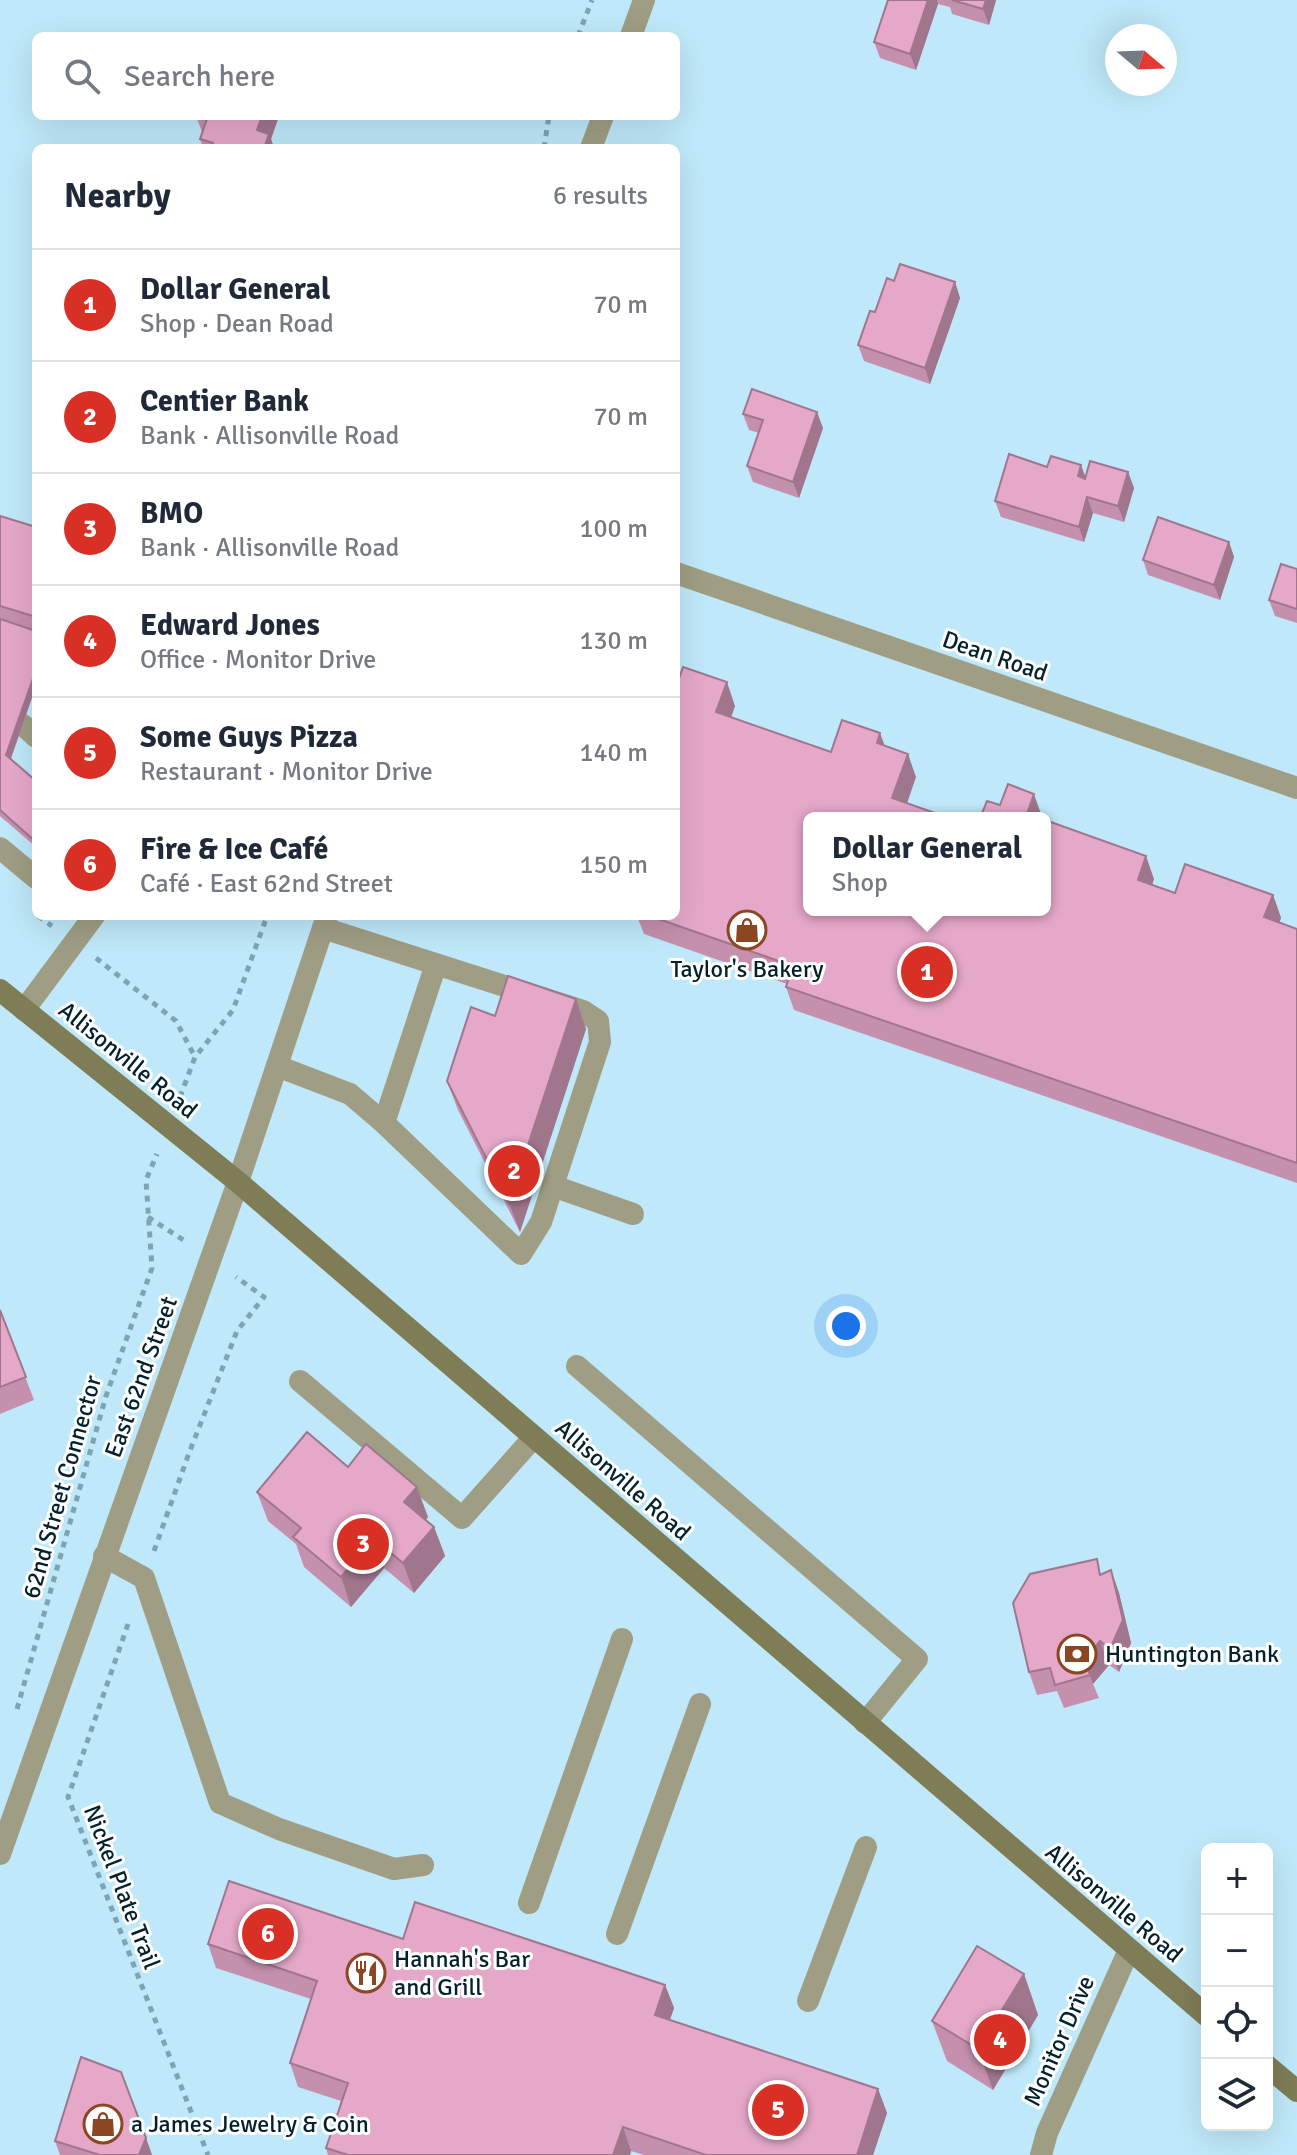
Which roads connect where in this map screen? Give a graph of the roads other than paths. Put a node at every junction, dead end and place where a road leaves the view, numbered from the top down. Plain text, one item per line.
1 (644, 0) edge
2 (632, 32) edge
3 (602, 120) edge
4 (592, 144) edge
5 (680, 574) edge
6 (1297, 788) edge
7 (0, 848) edge
8 (32, 875) edge
9 (88, 920) edge
10 (325, 922) edge
11 (436, 964) junction
12 (0, 990) edge
13 (24, 1010) junction
14 (277, 1066) junction
15 (384, 1123) junction
16 (238, 1182) junction
17 (553, 1186) junction
18 (633, 1214) dead end
19 (577, 1366) dead end
20 (300, 1381) dead end
21 (534, 1437) junction
22 (104, 1556) junction
23 (622, 1639) dead end
24 (700, 1704) dead end
25 (865, 1723) junction
26 (866, 1847) dead end
27 (0, 1854) edge
28 (423, 1865) dead end
29 (529, 1903) dead end
30 (617, 1934) dead end
31 (1129, 1950) junction
32 (808, 2001) dead end
33 (1201, 2011) edge
34 (1273, 2071) edge
35 (1297, 2091) edge
36 (1041, 2155) edge

1 - 2 street
3 - 4 street
5 - 6 street, Dean Road
7 - 8 street
9 - 13 street
10 - 11 street
10 - 14 street, East 62nd Street
11 - 15 street
11 - 17 street
12 - 13 main road, Allisonville Road
13 - 16 main road, Allisonville Road
14 - 15 street
14 - 16 street, East 62nd Street
15 - 17 street
16 - 21 main road, Allisonville Road
16 - 22 street, East 62nd Street
17 - 18 street
19 - 25 street
20 - 21 street
21 - 25 main road, Allisonville Road
22 - 27 street, East 62nd Street
22 - 28 street
23 - 29 street
24 - 30 street
25 - 31 main road, Allisonville Road
26 - 32 street
31 - 33 main road, Allisonville Road
31 - 36 street, Monitor Drive
34 - 35 main road

